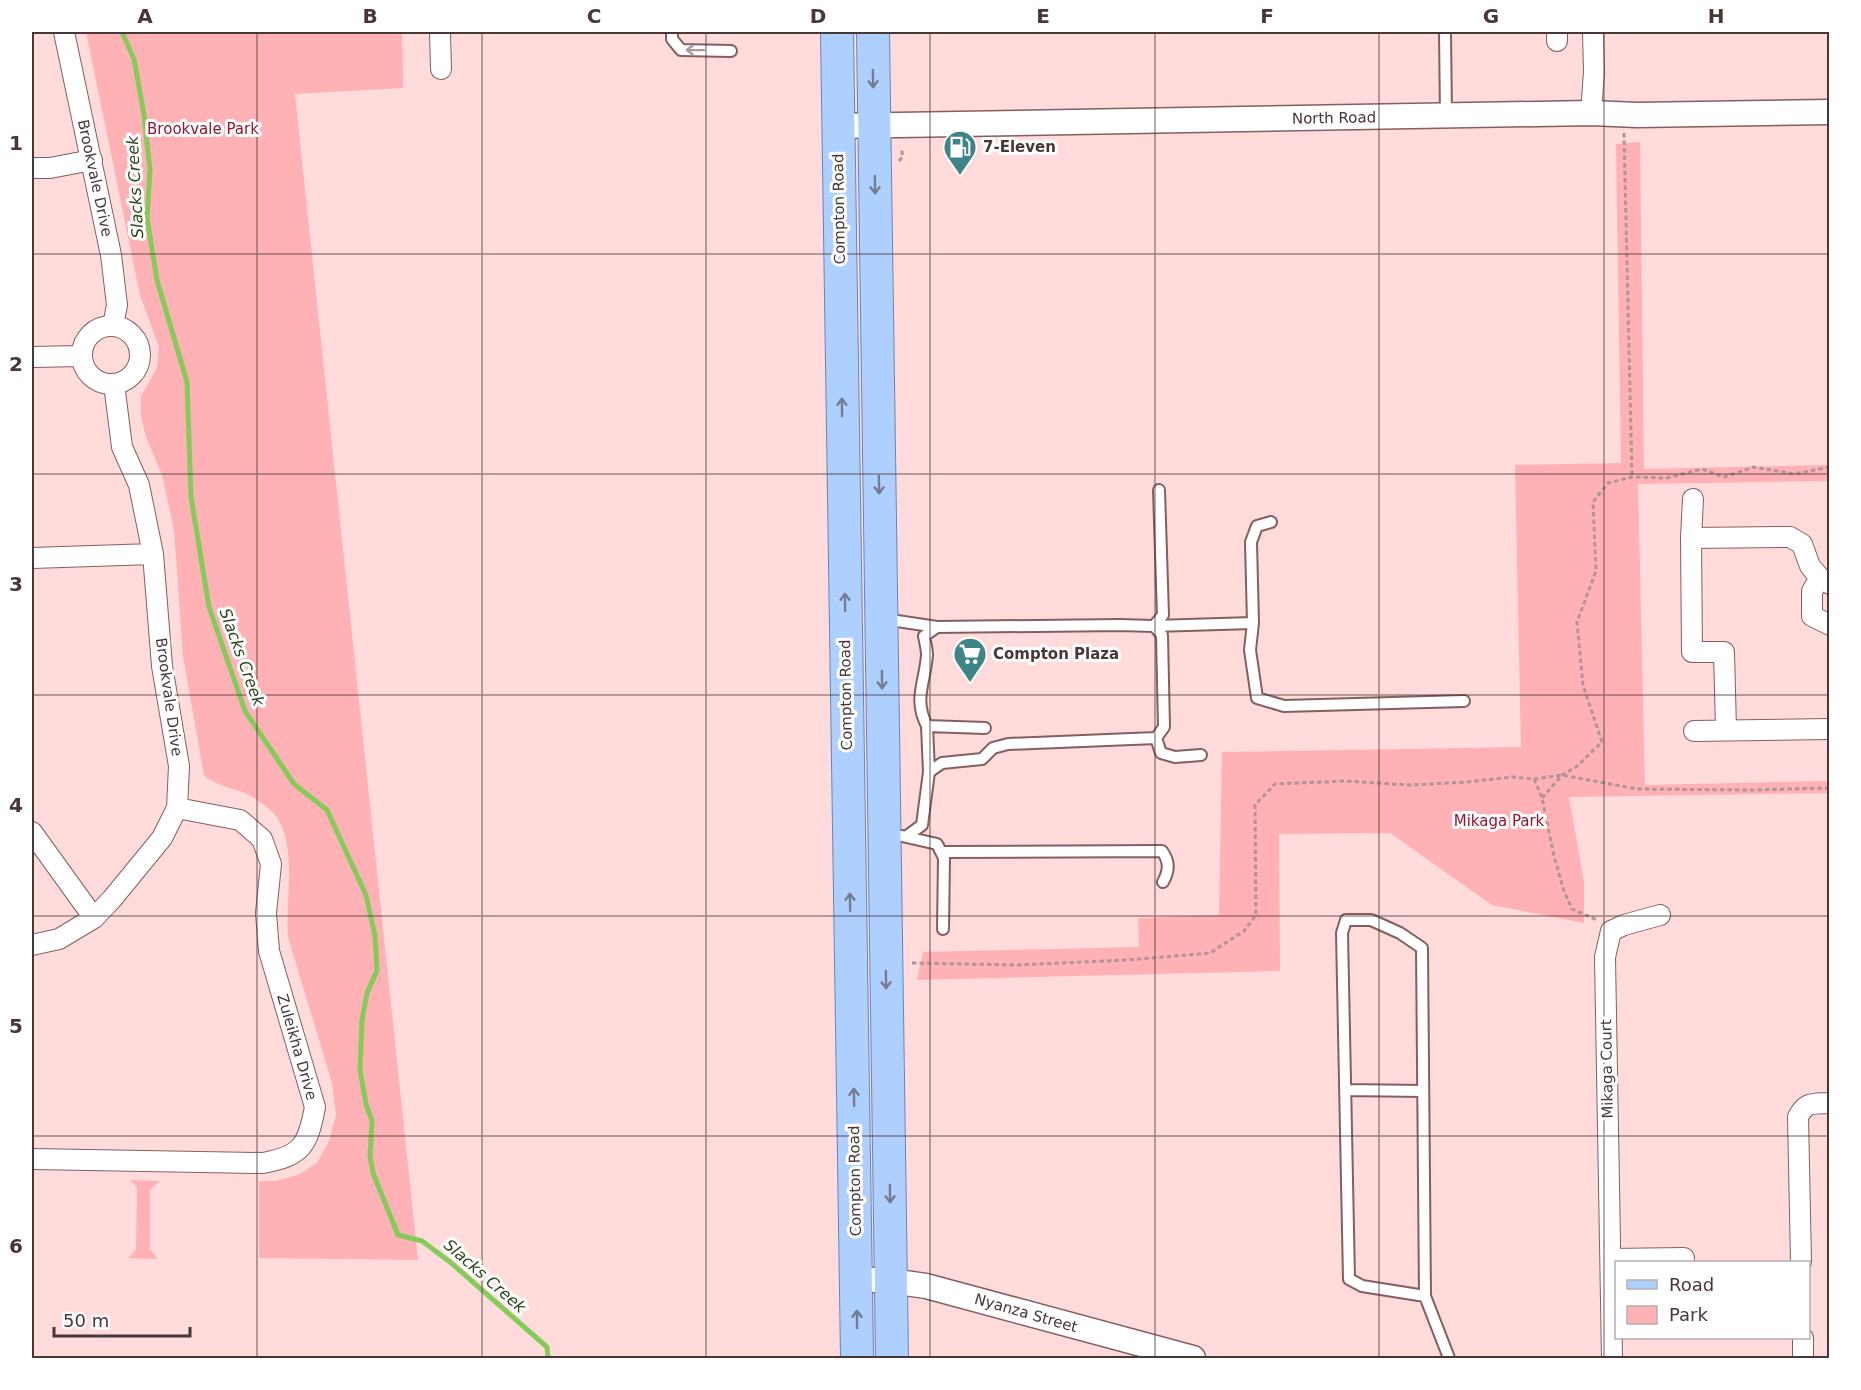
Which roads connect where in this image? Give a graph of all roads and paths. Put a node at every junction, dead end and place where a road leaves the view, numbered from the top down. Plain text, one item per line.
1 (64, 32) edge
2 (440, 32) edge
3 (672, 32) edge
4 (837, 32) edge
5 (873, 32) edge
6 (1445, 32) edge
7 (1593, 32) edge
8 (731, 51) dead end
9 (441, 69) dead end
10 (1830, 112) edge
11 (1591, 113) junction
12 (1624, 114) junction
13 (1446, 116) junction
14 (838, 126) junction
15 (874, 126) junction
16 (92, 160) junction
17 (32, 168) edge
18 (113, 326) junction
19 (82, 356) junction
20 (32, 357) edge
21 (114, 384) junction
22 (1830, 467) edge
23 (1632, 477) junction
24 (1159, 490) dead end
25 (1693, 499) dead end
26 (1271, 522) dead end
27 (1690, 538) junction
28 (153, 554) junction
29 (32, 558) edge
30 (1825, 581) edge
31 (881, 619) junction
32 (1253, 623) junction
33 (1830, 625) edge
34 (1154, 626) junction
35 (937, 627) junction
36 (1464, 700) dead end
37 (927, 726) junction
38 (985, 728) dead end
39 (1830, 729) edge
40 (1726, 730) junction
41 (1694, 731) dead end
42 (1156, 738) junction
43 (1201, 755) dead end
44 (928, 772) junction
45 (1562, 775) junction
46 (1534, 779) junction
47 (1830, 788) edge
48 (1542, 798) junction
49 (177, 808) junction
50 (32, 832) edge
51 (896, 835) junction
52 (941, 852) junction
53 (1163, 882) dead end
54 (1660, 915) dead end
55 (94, 918) junction
56 (943, 929) dead end
57 (1611, 932) junction
58 (32, 945) edge
59 (910, 963) dead end
60 (1346, 1090) junction
61 (1423, 1091) junction
62 (1830, 1103) edge
63 (32, 1159) edge
64 (1684, 1258) dead end
65 (1611, 1259) junction
66 (1801, 1261) edge
67 (857, 1279) junction
68 (891, 1281) junction
69 (1425, 1296) junction
70 (1803, 1339) edge
71 (1135, 1351) edge
72 (857, 1359) edge
73 (892, 1359) edge
74 (1193, 1359) edge
75 (1449, 1359) edge
76 (1612, 1359) edge
77 (1803, 1359) edge

1 - 16 street, Brookvale Drive
2 - 9 street
8 -> 3 lane
4 - 14 main road, Compton Road
5 -> 15 main road
6 - 13 lane
7 - 11 street
10 - 12 street, North Road
11 - 12 street, North Road
11 - 13 street, North Road
12 - 23 path
13 - 15 street, North Road
14 - 15 street, North Road
67 -> 14 main road, Compton Road
15 -> 31 main road
16 - 17 street
16 - 18 street, Brookvale Drive
18 - 19 street
18 - 21 street
19 - 20 street
19 - 21 street
21 - 28 street, Brookvale Drive
22 - 23 path
23 - 45 path
24 - 34 lane
25 - 27 street
26 - 32 lane
27 - 30 street
27 - 40 street
28 - 29 street
28 - 49 street, Brookvale Drive
30 - 33 street
31 - 35 lane
31 -> 51 main road
32 - 34 lane
32 - 36 lane
34 - 35 lane
34 - 42 lane
35 - 37 lane
37 - 38 lane
37 - 44 lane
39 - 40 street
40 - 41 street
42 - 43 lane
42 - 44 lane
44 - 51 lane
45 - 46 path
45 - 47 path
45 - 48 path
46 - 48 path
46 - 59 path
48 - 57 path
49 - 55 street, Brookvale Drive
49 - 63 street, Zuleikha Drive
50 - 55 street
51 - 52 lane
51 -> 68 main road
52 - 53 lane
52 - 56 lane
54 - 57 street
55 - 58 street, Brookvale Drive
57 - 65 street, Mikaga Court
60 - 61 lane
60 - 61 lane
60 - 69 lane
61 - 69 lane
62 - 66 street
64 - 65 street
65 - 76 street, Mikaga Court
67 - 68 street, Nyanza Street
72 -> 67 main road, Compton Road
68 - 71 street, Nyanza Street
68 - 73 main road
69 - 75 lane
70 - 77 street
71 - 74 street, Nyanza Street

